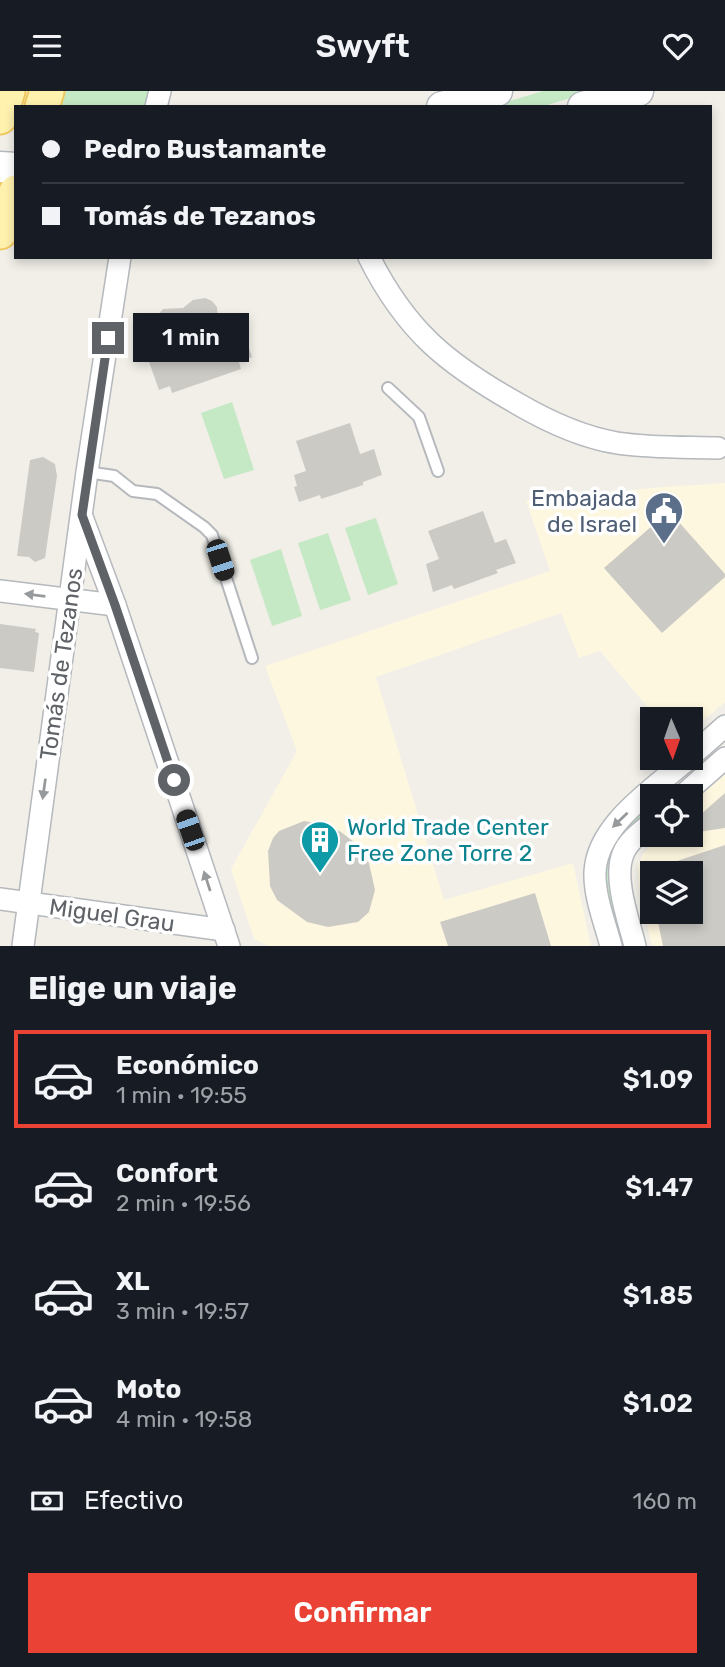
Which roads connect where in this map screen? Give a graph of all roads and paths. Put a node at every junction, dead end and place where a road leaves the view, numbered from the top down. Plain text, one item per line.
1 (8, 91) edge
2 (497, 91) edge
3 (638, 91) edge
4 (449, 105) edge
5 (590, 105) edge
6 (0, 117) edge
7 (14, 197) edge
8 (0, 232) edge
9 (120, 259) edge
10 (370, 259) edge
11 (388, 388) dead end
12 (718, 447) dead end
13 (438, 471) dead end
14 (87, 472) junction
15 (82, 515) junction
16 (0, 591) edge
17 (70, 600) junction
18 (115, 605) junction
19 (252, 658) dead end
20 (725, 726) edge
21 (704, 745) edge
22 (725, 758) edge
23 (675, 770) edge
24 (696, 784) edge
25 (640, 833) edge
26 (0, 899) edge
27 (29, 904) junction
28 (226, 938) edge
29 (23, 946) edge
30 (611, 946) edge
31 (635, 946) edge

1 - 6 main road
2 - 4 street
3 - 5 street
7 - 8 main road
9 - 14 street, Tomás de Tezanos
10 - 12 street
11 - 13 lane
14 - 15 street, Tomás de Tezanos
14 - 19 lane
15 - 17 street, Tomás de Tezanos
15 - 18 street
17 -> 16 street
17 - 18 street
17 -> 27 street, Tomás de Tezanos
28 -> 18 street
20 - 21 street
22 - 24 street
23 -> 30 street
25 - 31 street
26 - 27 street, Miguel Grau
27 - 28 street, Miguel Grau
27 - 29 street, Tomás de Tezanos

